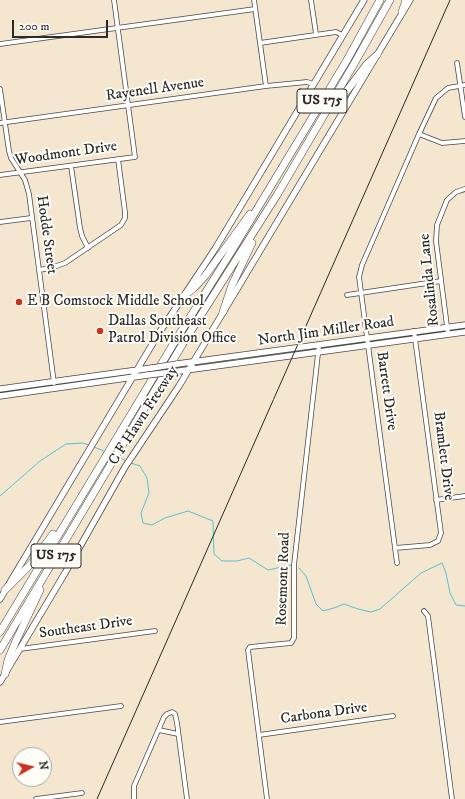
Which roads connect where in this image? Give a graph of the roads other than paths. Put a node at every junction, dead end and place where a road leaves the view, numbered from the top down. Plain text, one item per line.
1 (114, 0) edge
2 (254, 0) edge
3 (311, 0) edge
4 (364, 0) edge
5 (380, 0) edge
6 (390, 0) edge
7 (406, 0) edge
8 (410, 0) edge
9 (255, 9) junction
10 (402, 12) junction
11 (118, 28) junction
12 (316, 34) junction
13 (342, 35) junction
14 (260, 43) junction
15 (0, 44) edge
16 (377, 55) junction
17 (457, 63) dead end
18 (314, 84) junction
19 (463, 85) edge
20 (266, 86) junction
21 (0, 89) edge
22 (128, 106) junction
23 (324, 116) junction
24 (465, 117) edge
25 (2, 123) edge
26 (419, 134) junction
27 (465, 140) edge
28 (118, 159) junction
29 (71, 166) junction
30 (21, 172) junction
31 (0, 175) edge
32 (465, 189) edge
33 (262, 201) junction
34 (32, 218) junction
35 (0, 222) edge
36 (259, 224) junction
37 (88, 248) junction
38 (38, 270) junction
39 (441, 281) junction
40 (361, 293) junction
41 (347, 294) dead end
42 (185, 295) junction
43 (223, 312) junction
44 (465, 325) edge
45 (447, 327) junction
46 (414, 331) junction
47 (465, 332) edge
48 (448, 334) junction
49 (367, 338) junction
50 (415, 338) junction
51 (368, 344) junction
52 (202, 348) junction
53 (319, 348) junction
54 (215, 360) junction
55 (193, 362) junction
56 (138, 370) junction
57 (189, 370) junction
58 (109, 374) junction
59 (84, 377) junction
60 (132, 377) junction
61 (111, 380) junction
62 (54, 381) junction
63 (84, 384) junction
64 (8, 388) junction
65 (55, 388) junction
66 (0, 389) edge
67 (8, 395) junction
68 (0, 396) edge
69 (465, 496) edge
70 (436, 500) junction
71 (72, 512) junction
72 (395, 548) junction
73 (397, 563) dead end
74 (45, 575) junction
75 (5, 590) junction
76 (0, 599) edge
77 (424, 611) dead end
78 (155, 631) dead end
79 (0, 632) edge
80 (20, 649) junction
81 (0, 650) edge
82 (5, 674) junction
83 (0, 682) edge
84 (121, 706) dead end
85 (393, 716) dead end
86 (0, 722) edge
87 (159, 730) junction
88 (178, 734) junction
89 (259, 735) junction
90 (82, 793) dead end
91 (36, 799) edge
92 (134, 799) edge
93 (187, 799) edge
94 (267, 799) edge
95 (452, 799) edge

1 - 11 street
2 - 9 street
3 - 12 street
4 - 13 main road, C F Hawn Freeway
5 - 33 highway, C F Hawn Freeway / US 175
6 - 23 highway, C F Hawn Freeway / US 175
7 - 10 highway
8 - 10 main road, C F Hawn Freeway
9 - 11 street
9 - 14 street
10 - 16 main road, C F Hawn Freeway
11 - 15 street
11 - 22 street
12 - 13 street
12 - 14 street
13 - 18 main road, C F Hawn Freeway
14 - 20 street
16 - 23 highway
16 - 43 main road, C F Hawn Freeway
17 - 19 street
18 - 20 street, Rayenell Avenue
18 - 42 main road, C F Hawn Freeway
19 - 24 street
19 - 26 street, Barrett Drive
20 - 22 street, Rayenell Avenue
21 - 25 street, Hodde Street
22 - 25 street, Rayenell Avenue
22 - 28 street, Woodmont Drive
23 - 36 highway, C F Hawn Freeway / US 175
25 - 30 street, Hodde Street
26 - 27 street
26 - 40 street, Barrett Drive
28 - 29 street, Woodmont Drive
28 - 37 street
29 - 30 street, Woodmont Drive
29 - 37 street
30 - 31 street, Woodmont Drive
30 - 34 street, Hodde Street
32 - 39 street, Rosalinda Lane
33 - 42 highway
33 - 71 highway, C F Hawn Freeway / US 175
34 - 35 street
34 - 38 street, Hodde Street
36 - 43 highway
36 - 74 highway, C F Hawn Freeway / US 175
37 - 38 street
38 - 62 street, Hodde Street
39 - 40 street
39 - 45 street, Rosalinda Lane
40 - 41 street
40 - 49 street, Barrett Drive
42 - 56 main road, C F Hawn Freeway
43 - 52 main road, C F Hawn Freeway
44 - 45 main road, North Jim Miller Road
45 - 46 main road, North Jim Miller Road
45 - 48 street, Rosalinda Lane
46 - 49 main road, North Jim Miller Road
46 - 50 street, Bramlett Drive
47 - 48 main road, North Jim Miller Road
48 - 50 main road, North Jim Miller Road
49 - 51 street, Barrett Drive
49 - 53 main road, North Jim Miller Road
50 - 51 main road, North Jim Miller Road
50 - 70 street, Bramlett Drive
51 - 53 main road, North Jim Miller Road
51 - 72 street, Barrett Drive
52 - 54 main road
52 - 55 main road, C F Hawn Freeway
53 - 54 main road, North Jim Miller Road
53 - 57 main road, North Jim Miller Road
53 - 89 street, Rosemont Road
54 - 55 main road, North Jim Miller Road
55 - 56 main road, North Jim Miller Road, bridge
55 - 57 main road, C F Hawn Freeway
56 - 58 main road, North Jim Miller Road
56 - 60 main road, C F Hawn Freeway
57 - 60 main road, North Jim Miller Road, bridge
57 - 80 main road, C F Hawn Freeway
58 - 59 main road, North Jim Miller Road
58 - 61 main road
59 - 62 main road, North Jim Miller Road
59 - 63 main road
60 - 61 main road, North Jim Miller Road
60 - 75 main road, C F Hawn Freeway
61 - 63 main road, North Jim Miller Road
62 - 64 main road, North Jim Miller Road
62 - 65 street, Hodde Street
63 - 65 main road, North Jim Miller Road
64 - 66 main road, North Jim Miller Road
64 - 67 main road
65 - 67 main road, North Jim Miller Road
67 - 68 main road, North Jim Miller Road
69 - 70 street
70 - 72 street, Bramlett Drive
71 - 75 highway
71 - 79 highway, C F Hawn Freeway / US 175
72 - 73 street, Barrett Drive
74 - 81 highway, C F Hawn Freeway / US 175
74 - 82 highway
75 - 76 main road, C F Hawn Freeway
77 - 95 street
78 - 80 street, Southeast Drive
80 - 82 main road, C F Hawn Freeway
82 - 83 main road, C F Hawn Freeway
84 - 86 street
85 - 89 street, Carbona Drive
87 - 88 street
87 - 88 street
87 - 92 street
88 - 93 street
89 - 94 street, Rosemont Road
90 - 91 street

